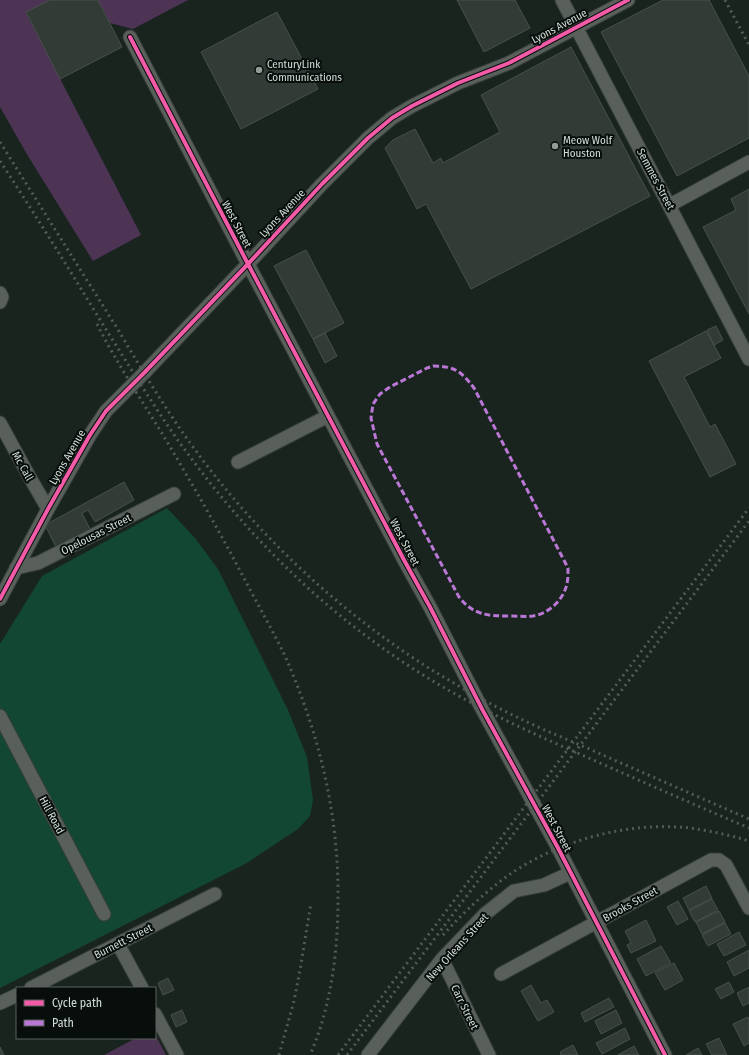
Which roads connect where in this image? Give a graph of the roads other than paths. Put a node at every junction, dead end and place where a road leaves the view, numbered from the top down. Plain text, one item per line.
1 (562, 0) edge
2 (628, 0) edge
3 (576, 27) junction
4 (130, 37) dead end
5 (749, 162) edge
6 (670, 205) junction
7 (248, 264) junction
8 (749, 359) edge
9 (328, 416) junction
10 (0, 423) edge
11 (238, 462) dead end
12 (174, 494) dead end
13 (48, 509) junction
14 (16, 568) junction
15 (0, 598) edge
16 (0, 716) edge
17 (570, 873) junction
18 (215, 894) dead end
19 (749, 908) edge
20 (104, 914) dead end
21 (597, 922) junction
22 (118, 944) junction
23 (442, 959) junction
24 (501, 974) dead end
25 (32, 987) edge
26 (141, 987) edge
27 (16, 995) edge
28 (0, 1003) edge
29 (156, 1016) edge
30 (177, 1055) edge
31 (368, 1055) edge
32 (489, 1055) edge
33 (665, 1055) edge

1 - 3 street, Semmes Street
2 - 3 street, Lyons Avenue
3 - 6 street, Semmes Street
3 - 7 street, Lyons Avenue
4 - 7 street, West Street
5 - 6 street
6 - 8 street, Semmes Street
7 - 9 street, West Street
7 - 13 street, Lyons Avenue
9 - 11 street
9 - 17 street, West Street
10 - 13 street, Mc Call
12 - 14 street, Opelousas Street
13 - 14 street, Lyons Avenue
14 - 15 street, Lyons Avenue
16 - 20 street, Hill Road
17 - 21 street, West Street
17 - 23 street, New Orleans Street
18 - 22 street, Burnett Street
19 - 21 street, Brooks Street
21 - 24 street, Brooks Street
21 - 33 street, West Street
22 - 25 street, Burnett Street
22 - 26 street
23 - 31 street, New Orleans Street
23 - 32 street, Carr Street
27 - 28 street
29 - 30 street

